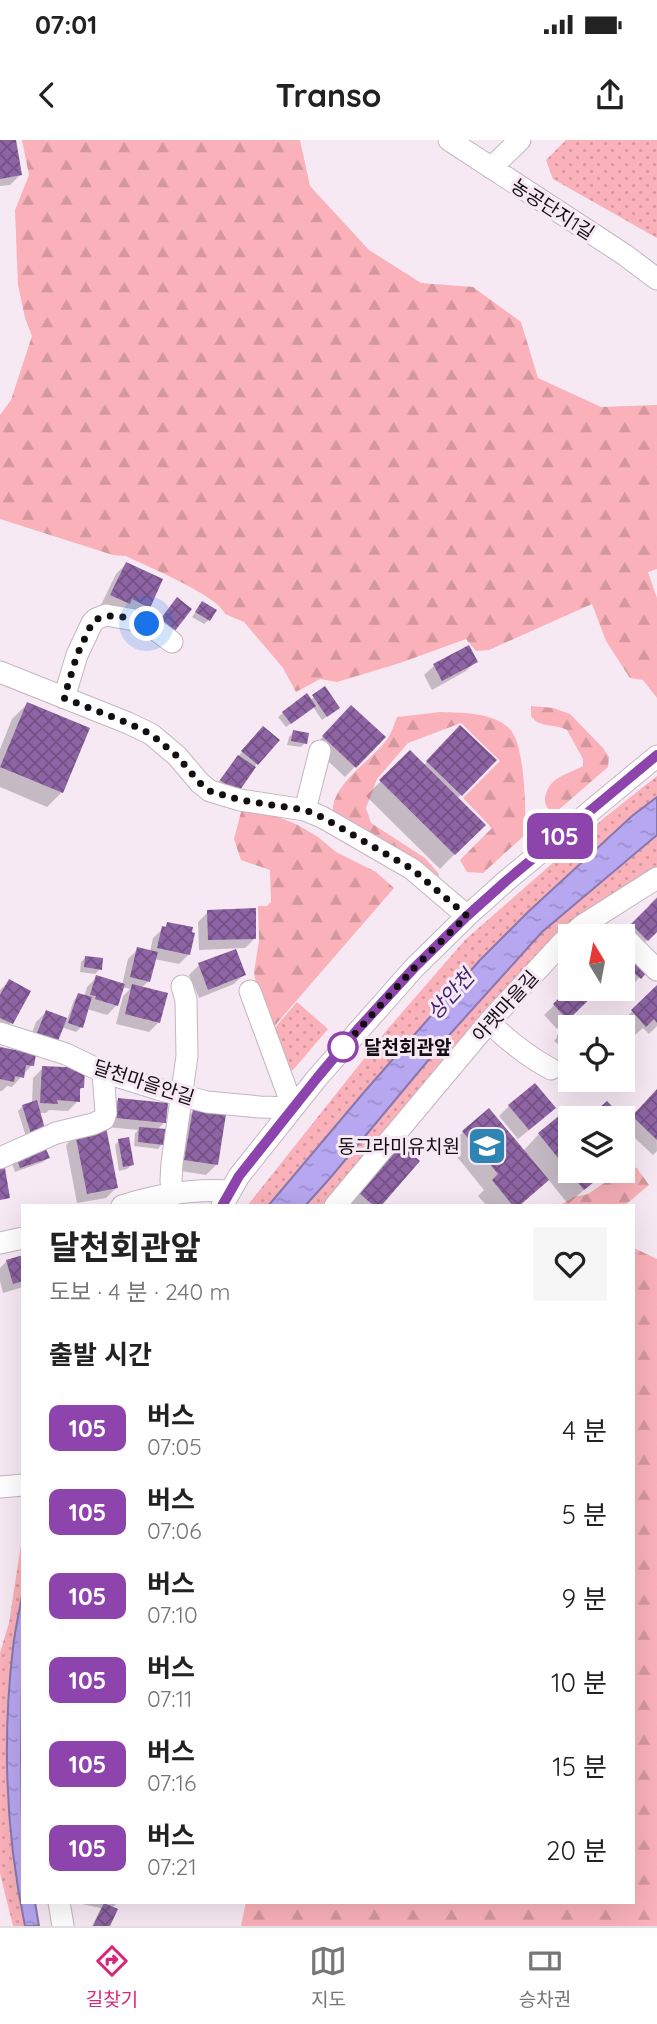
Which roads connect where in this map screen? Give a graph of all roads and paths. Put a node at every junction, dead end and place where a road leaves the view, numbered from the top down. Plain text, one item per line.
1 (449, 140) edge
2 (520, 140) edge
3 (491, 168) junction
4 (657, 279) edge
5 (172, 642) dead end
6 (0, 672) edge
7 (64, 698) junction
8 (320, 751) dead end
9 (657, 755) edge
10 (305, 810) junction
11 (657, 878) edge
12 (603, 912) junction
13 (467, 916) junction
14 (613, 924) edge
15 (635, 948) edge
16 (657, 970) edge
17 (182, 986) dead end
18 (250, 991) dead end
19 (489, 1022) junction
20 (0, 1033) edge
21 (551, 1069) dead end
22 (103, 1072) junction
23 (181, 1095) junction
24 (293, 1108) junction
25 (0, 1158) edge
26 (173, 1195) junction
27 (225, 1198) edge
28 (131, 1204) edge
29 (337, 1204) edge
30 (21, 1238) edge
31 (0, 1243) edge
32 (21, 1485) edge
33 (0, 1487) edge
34 (60, 1904) edge
35 (63, 1926) edge

1 - 3 street, 농공단지1길
2 - 3 street
3 - 4 street, 농공단지1길
5 - 7 street
6 - 7 street
7 - 10 street
8 - 10 street
9 - 13 street
10 - 13 street
11 - 12 street, 아랫마을길
12 - 14 street
12 - 19 street, 아랫마을길
13 - 24 street
15 - 16 street
17 - 23 street
18 - 24 street
19 - 21 street
19 - 29 street, 아랫마을길
20 - 22 street, 달천마을안길
22 - 23 street, 달천마을안길
22 - 25 street
23 - 24 street, 달천마을안길
23 - 26 street
24 - 27 street
26 - 27 street
26 - 28 street
30 - 31 street
32 - 33 street
34 - 35 street

